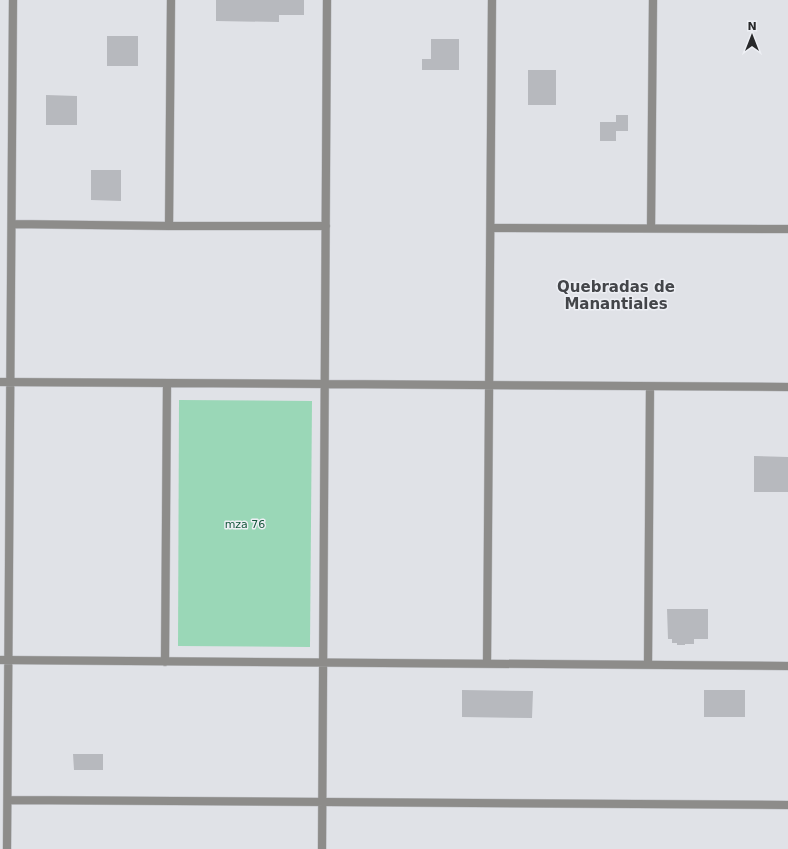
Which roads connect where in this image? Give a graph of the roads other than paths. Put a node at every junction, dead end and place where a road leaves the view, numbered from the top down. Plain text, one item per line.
1 (13, 0) edge
2 (171, 0) edge
3 (328, 0) edge
4 (492, 0) edge
5 (653, 0) edge
6 (12, 224) junction
7 (169, 226) junction
8 (326, 226) junction
9 (490, 228) junction
10 (651, 228) junction
11 (788, 229) edge
12 (0, 382) edge
13 (10, 382) junction
14 (167, 383) junction
15 (325, 384) junction
16 (489, 385) junction
17 (650, 386) junction
18 (788, 388) edge
19 (4, 660) edge
20 (165, 662) junction
21 (323, 663) junction
22 (487, 664) junction
23 (648, 665) junction
24 (788, 666) edge
25 (8, 800) junction
26 (322, 802) junction
27 (788, 805) edge
28 (7, 849) edge
29 (322, 849) edge

1 - 6 street
2 - 7 street
3 - 8 street
4 - 9 street
5 - 10 street
6 - 7 street
6 - 13 street
7 - 8 street
8 - 15 street
9 - 10 street
9 - 16 street
10 - 11 street
12 - 13 street
13 - 14 street
13 - 19 street
14 - 15 street
14 - 20 street
15 - 16 street
15 - 21 street
16 - 17 street
16 - 22 street
17 - 18 street
17 - 23 street
19 - 20 street
19 - 25 street
20 - 21 street
21 - 22 street
21 - 26 street
22 - 23 street
23 - 24 street
25 - 26 street
25 - 28 street
26 - 27 street
26 - 29 street

